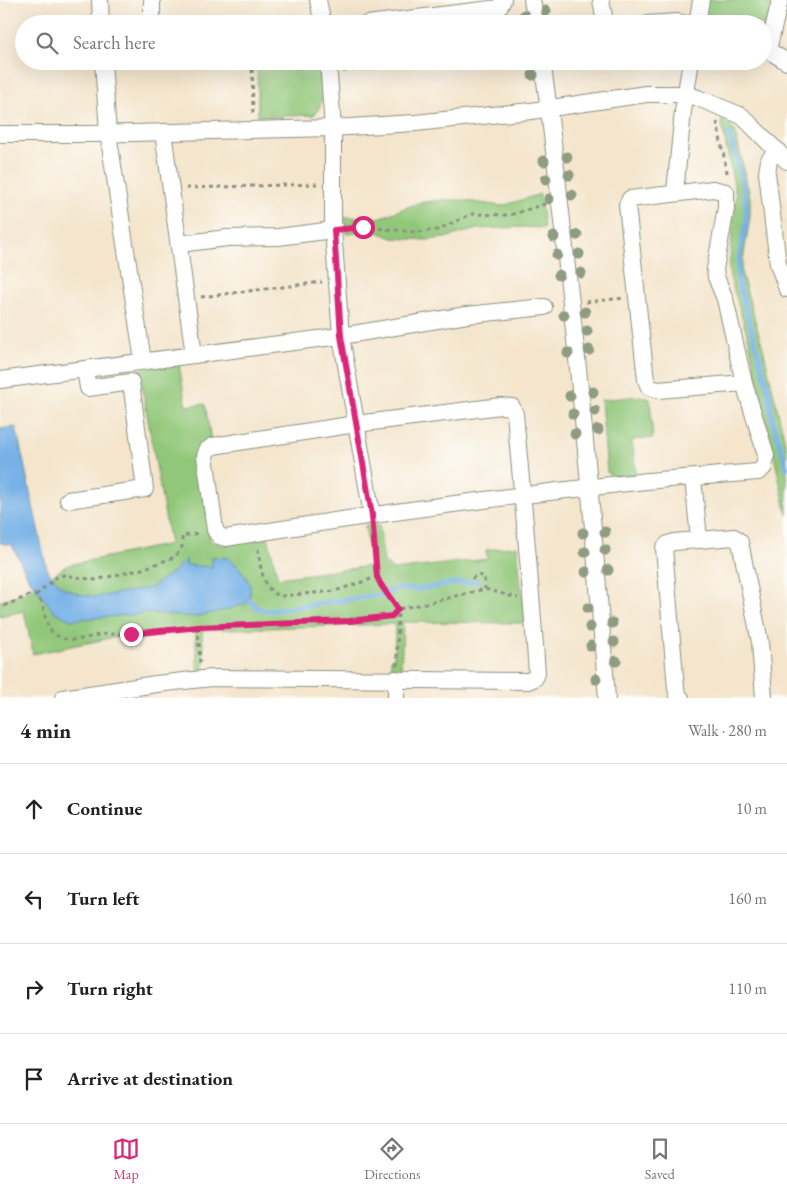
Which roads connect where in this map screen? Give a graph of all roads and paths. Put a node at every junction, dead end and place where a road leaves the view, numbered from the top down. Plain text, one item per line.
1 (100, 0) edge
2 (152, 0) edge
3 (318, 0) edge
4 (503, 0) edge
5 (532, 0) edge
6 (601, 0) edge
7 (701, 0) edge
8 (780, 0) edge
9 (101, 15) edge
10 (152, 15) edge
11 (322, 15) edge
12 (441, 15) edge
13 (534, 15) edge
14 (604, 15) edge
15 (698, 15) edge
16 (772, 27) edge
17 (772, 52) edge
18 (787, 62) edge
19 (104, 70) edge
20 (252, 70) edge
21 (334, 70) edge
22 (543, 70) edge
23 (690, 70) edge
24 (686, 94) junction
25 (549, 108) junction
26 (718, 116) dead end
27 (254, 120) dead end
28 (333, 128) junction
29 (163, 132) junction
30 (108, 133) junction
31 (0, 134) edge
32 (782, 155) edge
33 (333, 184) junction
34 (171, 188) junction
35 (674, 192) junction
36 (726, 192) junction
37 (546, 204) dead end
38 (334, 230) junction
39 (179, 244) junction
40 (337, 280) junction
41 (787, 289) edge
42 (637, 296) junction
43 (186, 299) junction
44 (586, 302) dead end
45 (544, 307) dead end
46 (341, 336) junction
47 (194, 354) junction
48 (143, 361) junction
49 (86, 369) junction
50 (0, 380) edge
51 (744, 383) junction
52 (356, 424) junction
53 (693, 478) junction
54 (590, 488) junction
55 (523, 495) junction
56 (68, 500) dead end
57 (372, 515) junction
58 (256, 533) junction
59 (182, 536) dead end
60 (699, 539) junction
61 (377, 577) junction
62 (472, 579) dead end
63 (485, 588) junction
64 (36, 595) junction
65 (533, 602) junction
66 (4, 606) dead end
67 (398, 609) junction
68 (198, 627) junction
69 (396, 679) junction
70 (202, 680) junction
71 (63, 698) edge
72 (396, 698) edge
73 (607, 698) edge
74 (681, 698) edge
75 (764, 698) edge

1 - 9 street
2 - 10 street
3 - 11 street
4 - 12 street
5 - 13 street
6 - 14 street
7 - 15 street
8 - 16 street
17 - 18 street
19 - 30 street
20 - 27 path
21 - 28 street
22 - 25 street
23 - 24 street
24 - 25 street
24 - 32 street
24 - 35 street
25 - 28 street
25 - 54 street
26 - 36 path
28 - 29 street
28 - 33 street
29 - 30 street
29 - 34 street
30 - 31 street
30 - 48 street
32 - 41 street
33 - 34 path
33 - 38 street
34 - 39 street
35 - 36 street
35 - 42 street
36 - 51 street
37 - 38 path
38 - 39 street
38 - 40 street
39 - 43 street
40 - 43 path
40 - 46 street
42 - 44 path
42 - 51 street
43 - 47 street
45 - 46 street
46 - 47 street
46 - 52 street
47 - 48 street
48 - 49 street
49 - 50 street
49 - 56 street
51 - 53 street
52 - 55 street
52 - 57 street
52 - 58 street
53 - 54 street
53 - 60 street
54 - 55 street
54 - 73 street
55 - 57 street
55 - 65 street
57 - 58 street
57 - 61 path
58 - 61 path
59 - 64 path
60 - 74 street
60 - 75 street
61 - 67 path
62 - 63 path
63 - 65 path
63 - 67 path
64 - 66 path
64 - 68 path
65 - 69 street
67 - 68 path
67 - 69 path
68 - 70 path
69 - 70 street
69 - 72 street
70 - 71 street

